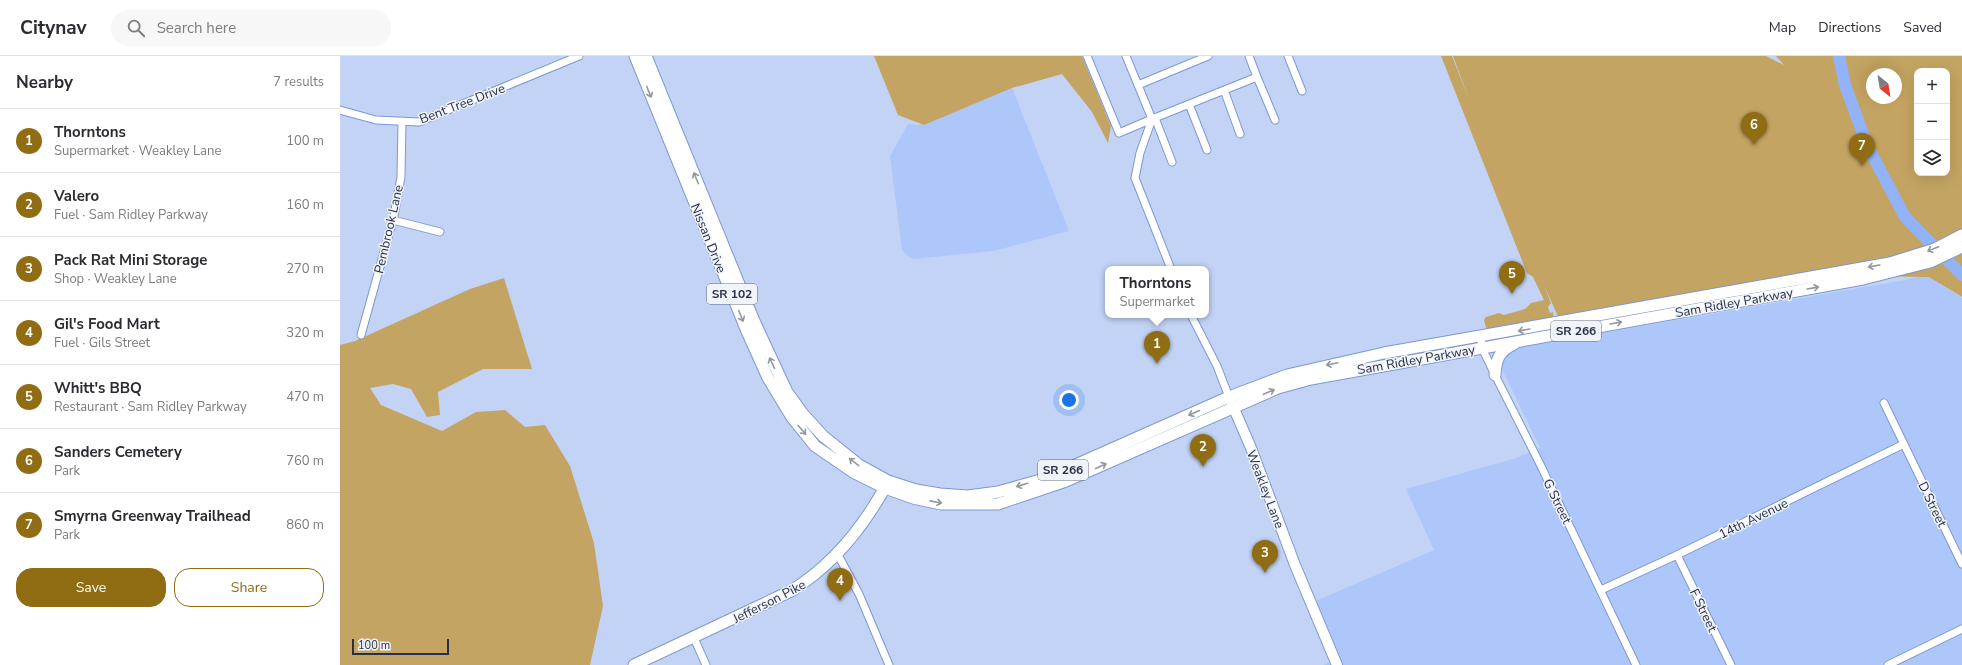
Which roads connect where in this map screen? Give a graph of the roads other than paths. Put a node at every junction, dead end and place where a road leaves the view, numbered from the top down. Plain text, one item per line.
1 (579, 56) edge
2 (634, 56) edge
3 (646, 56) edge
4 (1087, 56) edge
5 (1126, 56) edge
6 (1208, 56) edge
7 (1249, 56) edge
8 (1288, 56) edge
9 (1257, 77) junction
10 (1138, 85) junction
11 (1224, 90) junction
12 (1302, 91) dead end
13 (1189, 104) junction
14 (340, 110) edge
15 (1153, 119) junction
16 (1275, 120) dead end
17 (402, 122) junction
18 (1240, 134) dead end
19 (1207, 150) dead end
20 (1172, 162) dead end
21 (393, 220) junction
22 (440, 232) dead end
23 (1958, 237) edge
24 (1962, 247) edge
25 (1170, 266) edge
26 (1192, 318) edge
27 (361, 335) dead end
28 (1518, 341) junction
29 (1482, 343) junction
30 (1495, 375) junction
31 (1229, 397) junction
32 (1884, 403) dead end
33 (1233, 408) junction
34 (1904, 444) junction
35 (887, 485) junction
36 (838, 555) junction
37 (1677, 555) junction
38 (1962, 564) edge
39 (1601, 590) junction
40 (1962, 629) edge
41 (694, 638) junction
42 (634, 665) edge
43 (706, 665) edge
44 (889, 665) edge
45 (1337, 665) edge
46 (1636, 665) edge
47 (1731, 665) edge
48 (1888, 665) edge

1 - 17 street, Bent Tree Drive
2 -> 35 main road, Nissan Drive / SR 102
35 -> 3 main road, Nissan Drive / SR 102
4 - 15 street
5 - 10 street
6 - 10 street
7 - 9 street
8 - 12 street
9 - 11 street
9 - 16 street
10 - 15 street
11 - 13 street
11 - 18 street
13 - 15 street
13 - 19 street
14 - 17 street, Bent Tree Drive
15 - 20 street
15 - 25 street
17 - 21 street, Pembrook Lane
21 - 22 street
21 - 27 street, Pembrook Lane
23 -> 29 main road, Sam Ridley Parkway / SR 266
28 -> 24 main road, Sam Ridley Parkway / SR 266
26 - 31 street, Weakley Lane
28 - 29 main road, Sam Ridley Parkway / SR 266
28 - 30 main road
29 - 30 street, G Street
29 -> 31 main road, Sam Ridley Parkway / SR 266
33 -> 29 main road, Sam Ridley Parkway / SR 266
30 - 39 street, G Street
31 - 33 main road, Weakley Lane
31 -> 35 main road, Sam Ridley Parkway / SR 266
32 - 34 street, D Street
35 -> 33 main road, Sam Ridley Parkway / SR 266
33 - 45 main road, Weakley Lane
34 - 37 street, 14th Avenue
34 - 38 street, D Street
35 - 36 main road, Jefferson Pike
36 - 41 main road, Jefferson Pike
36 - 44 street
37 - 39 street, 14th Avenue
37 - 47 street, F Street
39 - 46 street, G Street
40 - 48 street
41 - 42 main road, Jefferson Pike
41 - 43 street

